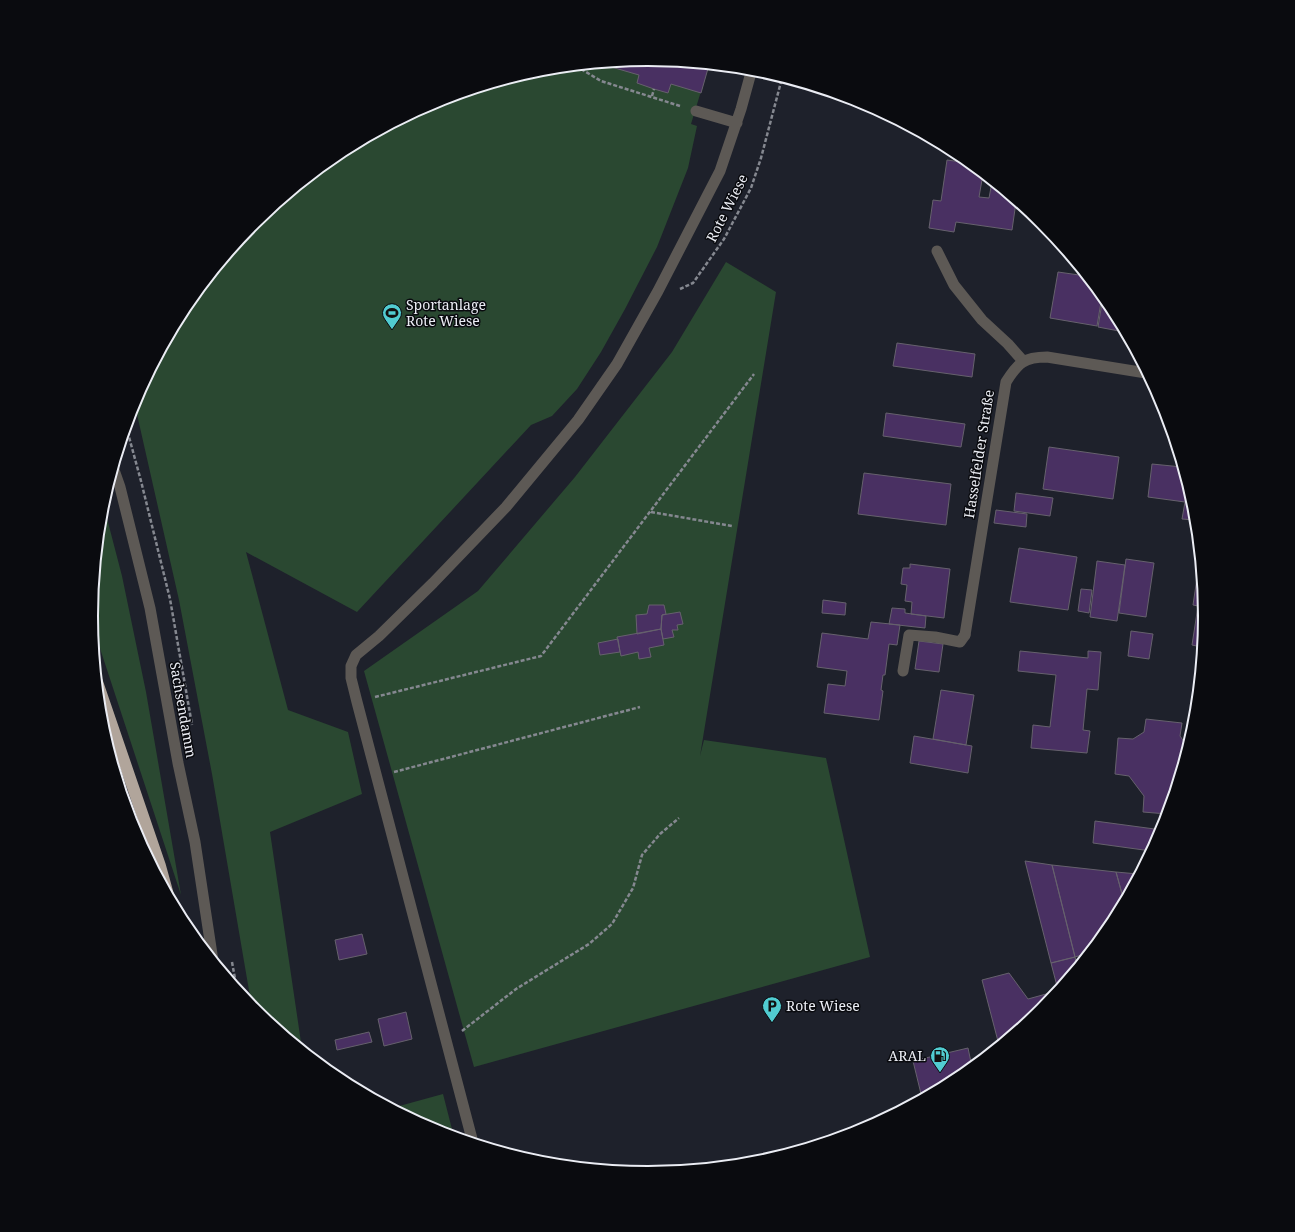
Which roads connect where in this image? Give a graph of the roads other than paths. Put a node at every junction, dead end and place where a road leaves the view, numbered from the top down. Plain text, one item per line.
1 (750, 76) edge
2 (696, 111) road end
3 (737, 123) junction
4 (937, 251) dead end
5 (1023, 361) junction
6 (1140, 372) edge
7 (116, 474) edge
8 (903, 671) dead end
9 (105, 705) edge
10 (162, 875) edge
11 (212, 952) edge
12 (471, 1137) edge

1 - 3 street
2 - 3 street
3 - 12 street
4 - 5 street
5 - 6 street
5 - 8 street, Hasselfelder Straße
7 - 11 street, Sachsendamm
9 - 10 highway

